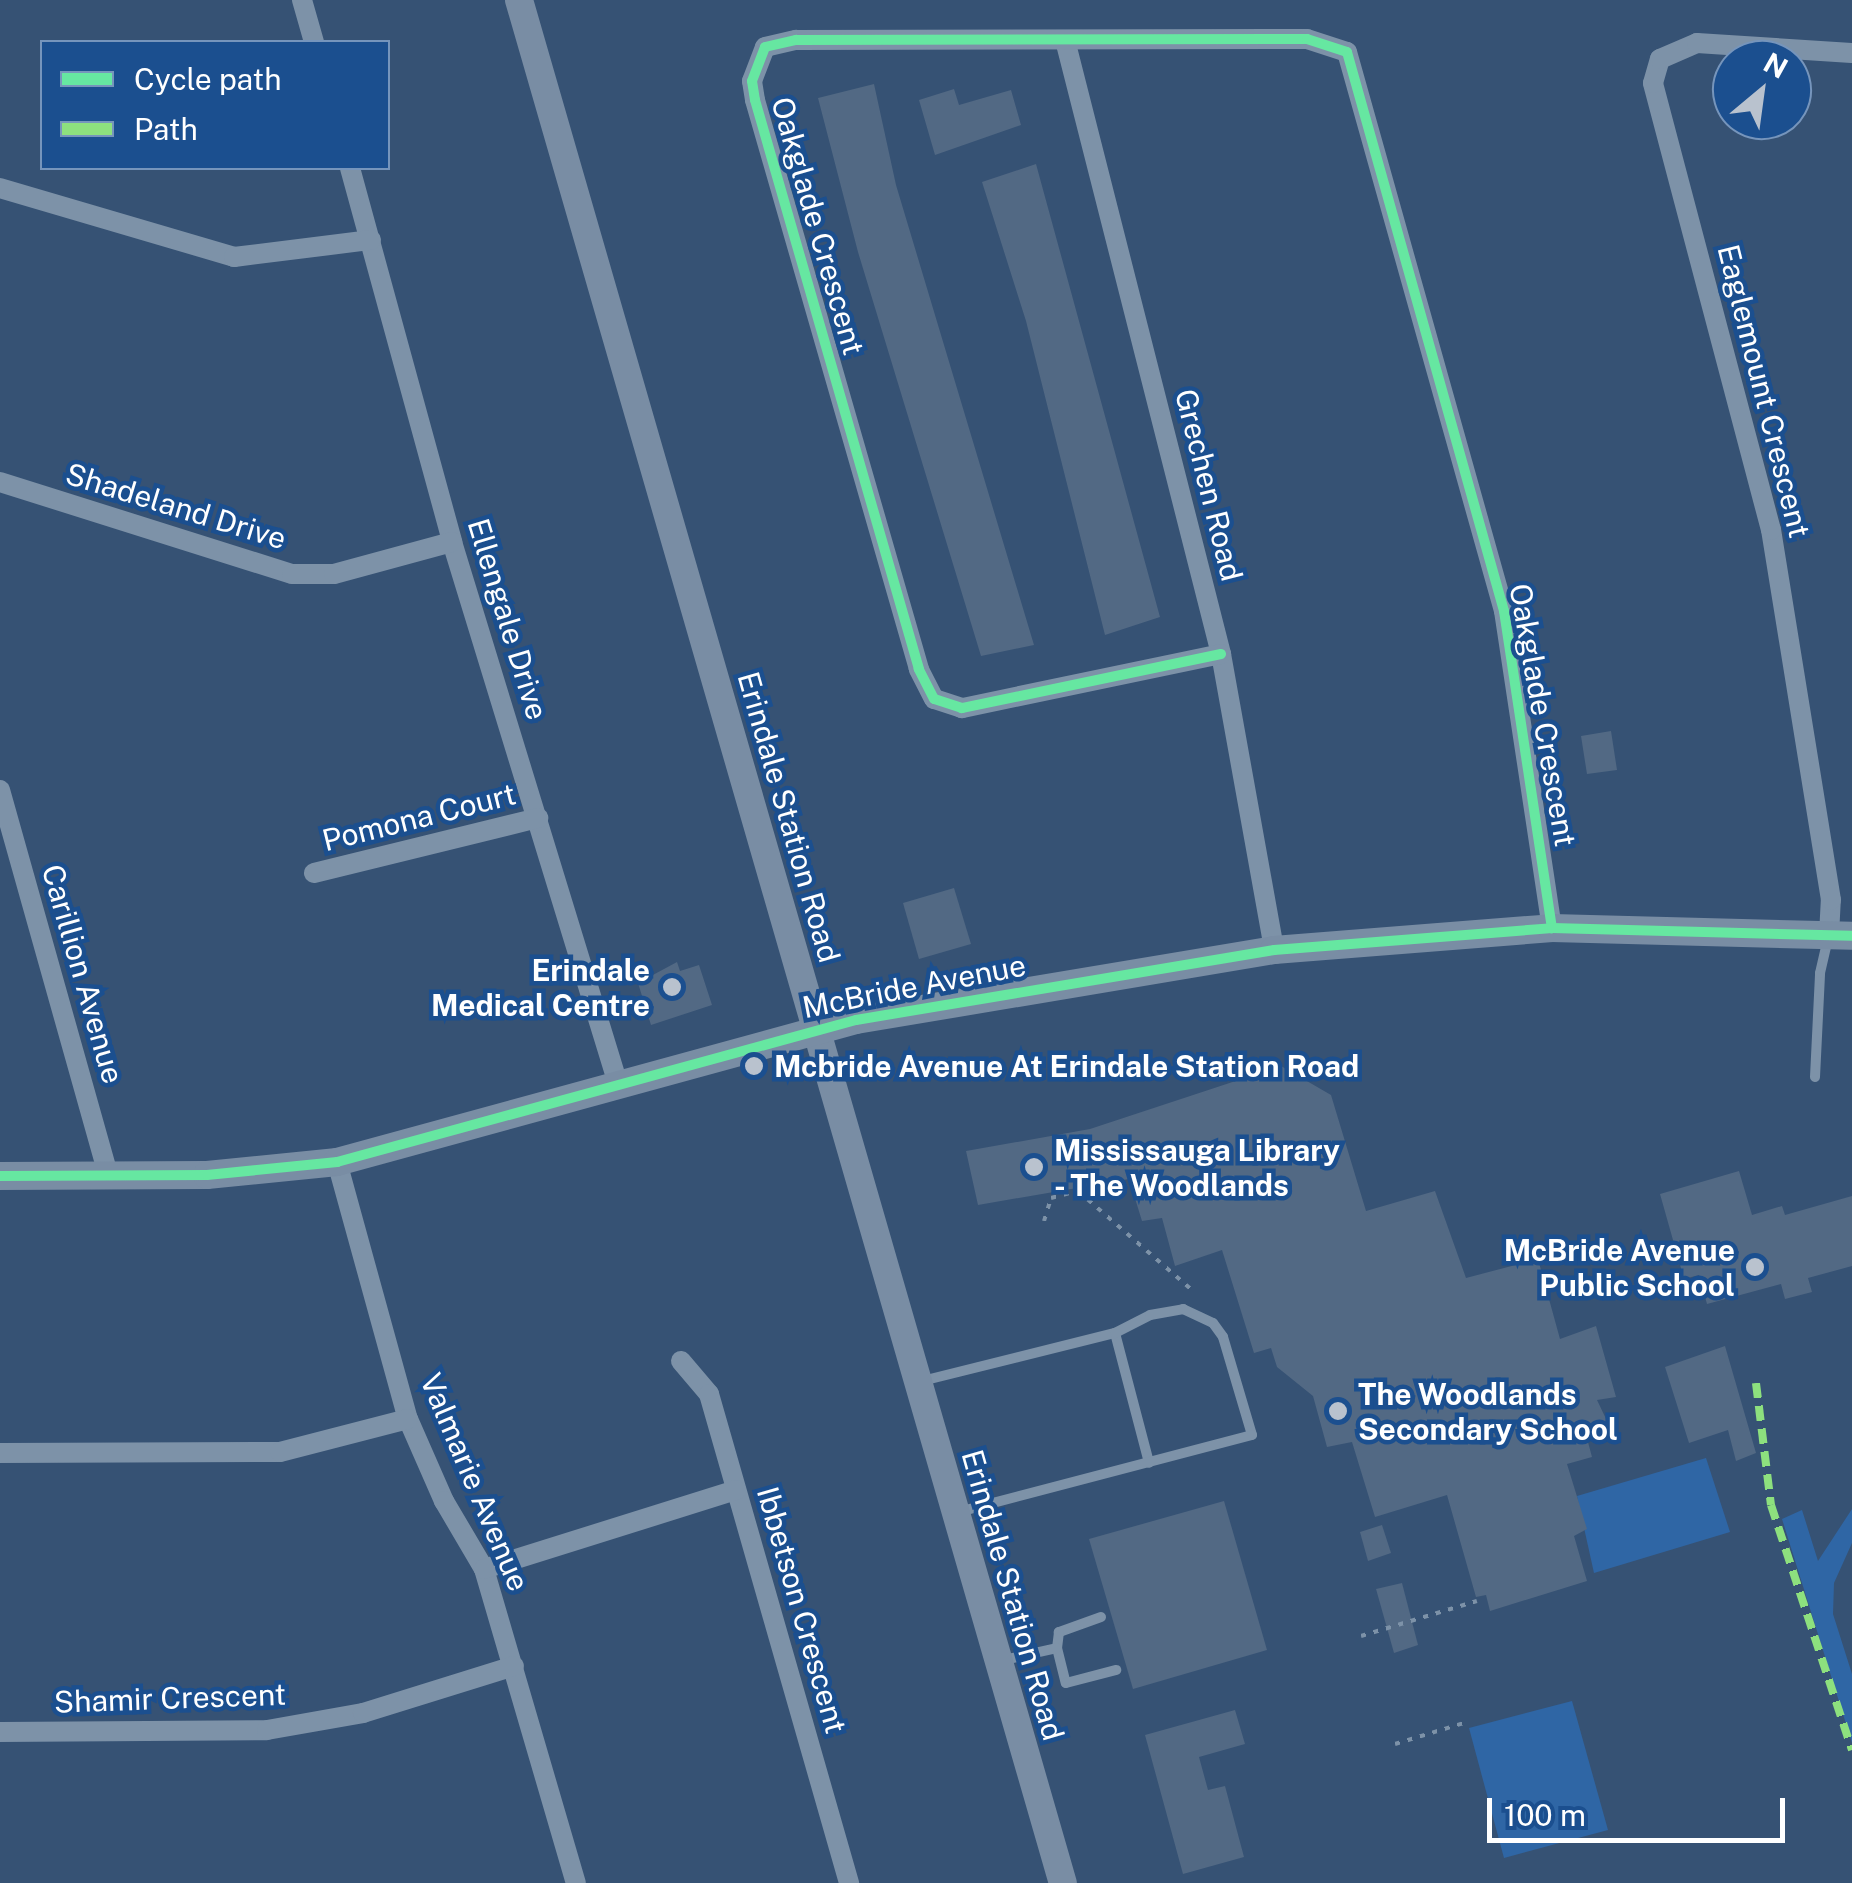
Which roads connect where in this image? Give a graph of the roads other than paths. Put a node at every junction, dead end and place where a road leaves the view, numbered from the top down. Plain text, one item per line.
1 (302, 0) edge
2 (519, 0) edge
3 (313, 40) edge
4 (1064, 40) junction
5 (1852, 53) edge
6 (351, 170) edge
7 (0, 188) edge
8 (371, 240) junction
9 (1, 486) edge
10 (452, 542) junction
11 (1221, 654) junction
12 (0, 790) edge
13 (538, 818) junction
14 (314, 873) dead end
15 (1552, 928) junction
16 (1841, 935) edge
17 (1274, 950) junction
18 (817, 1030) junction
19 (1815, 1077) dead end
20 (618, 1084) junction
21 (337, 1162) junction
22 (108, 1175) junction
23 (0, 1176) edge
24 (1116, 1333) junction
25 (681, 1362) dead end
26 (916, 1382) junction
27 (408, 1419) junction
28 (0, 1453) edge
29 (1149, 1463) junction
30 (736, 1490) junction
31 (954, 1513) junction
32 (484, 1569) junction
33 (1101, 1617) dead end
34 (1057, 1648) junction
35 (998, 1661) junction
36 (514, 1666) junction
37 (1116, 1670) dead end
38 (0, 1732) edge
39 (576, 1883) edge
40 (849, 1883) edge
41 (1063, 1883) edge

1 - 3 street
2 - 18 street, Erindale Station Road
4 - 11 street, Grechen Road
4 - 11 street, Oakglade Crescent
4 - 15 street, Oakglade Crescent
5 - 16 street, Eaglemount Crescent
6 - 8 street, Ellengale Drive
7 - 8 street
8 - 10 street, Ellengale Drive
9 - 10 street, Shadeland Drive
10 - 13 street, Ellengale Drive
11 - 17 street, Grechen Road
12 - 22 street, Carillion Avenue
13 - 14 street, Pomona Court
13 - 20 street, Ellengale Drive
15 - 16 street, McBride Avenue
15 - 17 street, McBride Avenue
16 - 19 lane
17 - 18 street, McBride Avenue
18 - 20 street, McBride Avenue
18 - 26 street, Erindale Station Road
20 - 21 street, McBride Avenue
21 - 22 street, McBride Avenue
21 - 27 street, Valmarie Avenue
22 - 23 street, McBride Avenue
24 - 26 lane
24 - 29 lane
24 - 29 lane
25 - 30 street, Ibbetson Crescent
26 - 31 street, Erindale Station Road
27 - 28 street
27 - 32 street, Valmarie Avenue
29 - 31 lane
30 - 32 street
30 - 40 street, Ibbetson Crescent
31 - 35 street, Erindale Station Road
32 - 36 street, Valmarie Avenue
33 - 34 lane
34 - 35 lane
34 - 37 lane
35 - 41 street, Erindale Station Road
36 - 38 street, Shamir Crescent
36 - 39 street, Valmarie Avenue

